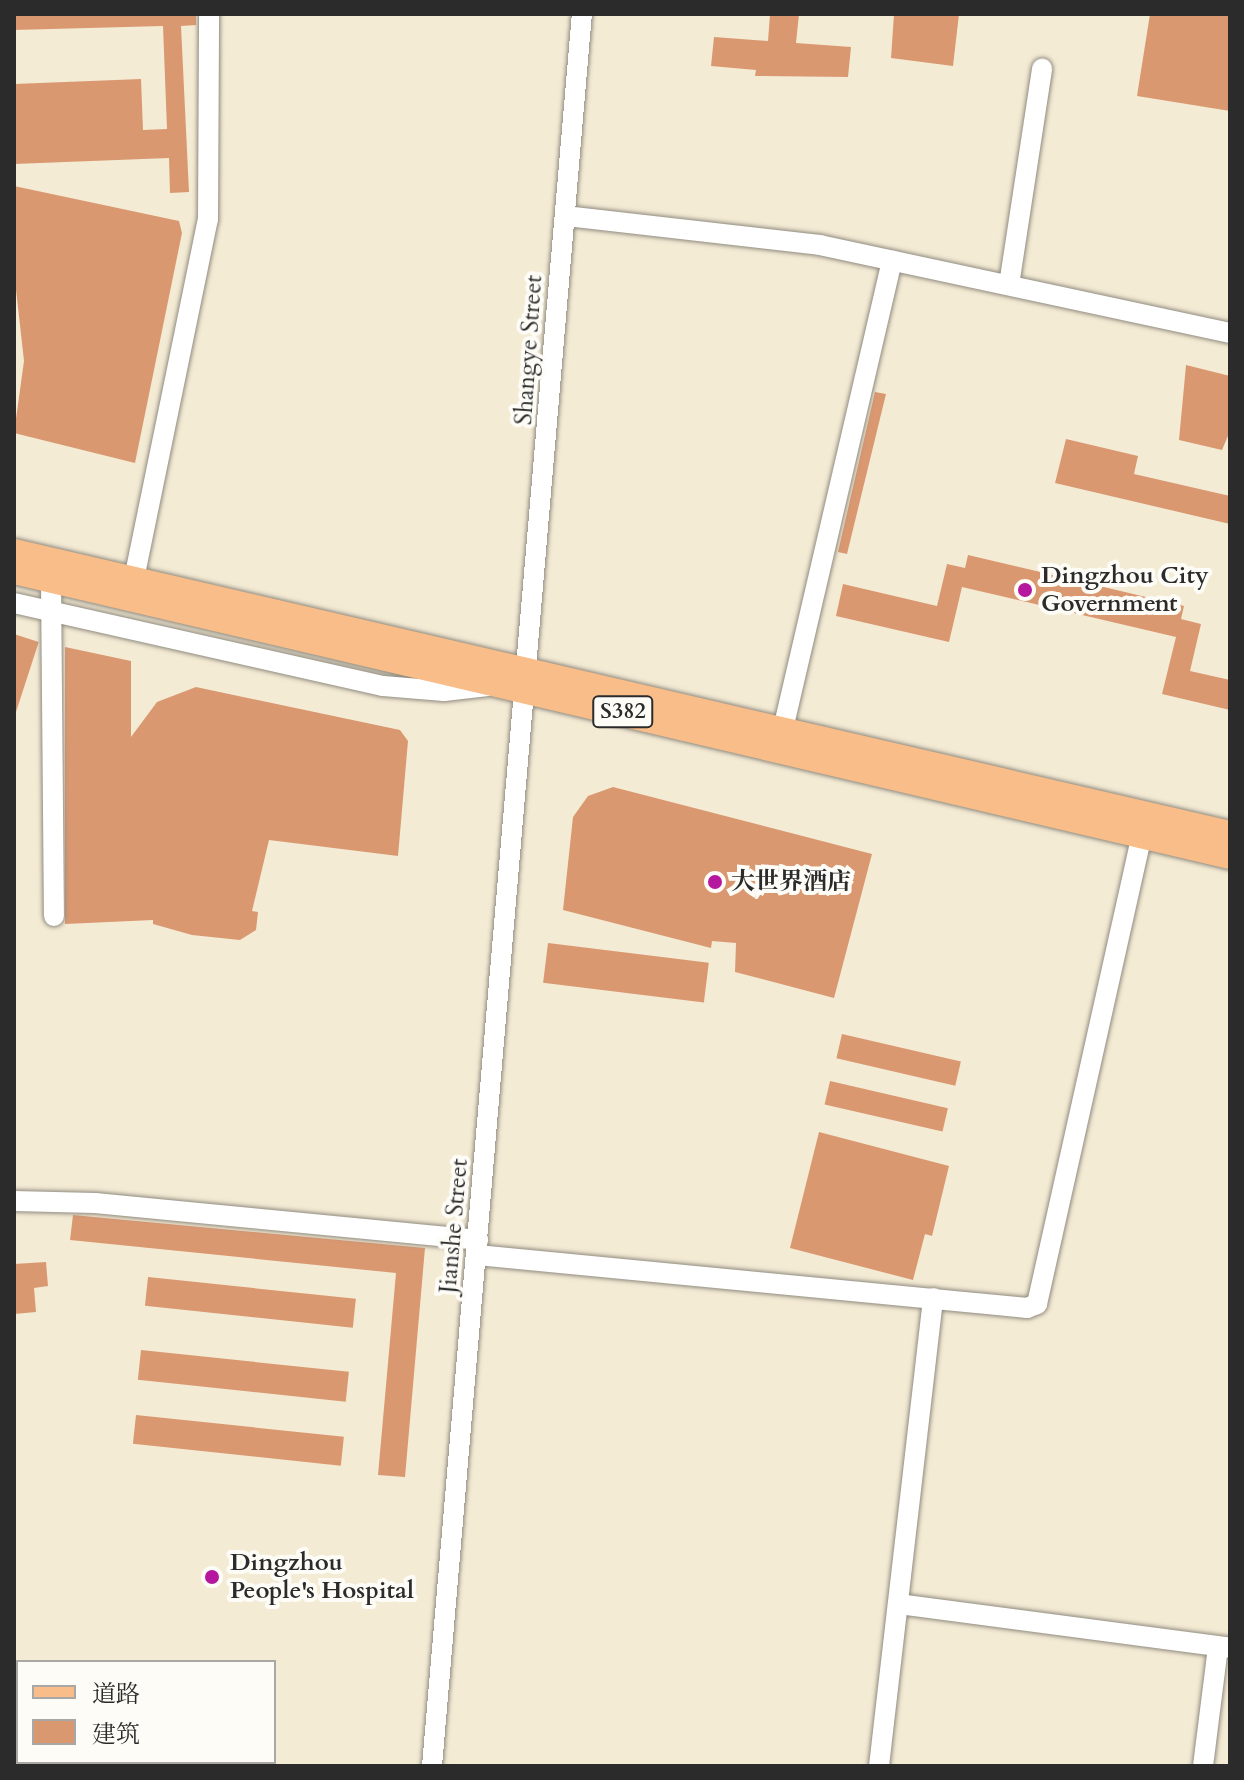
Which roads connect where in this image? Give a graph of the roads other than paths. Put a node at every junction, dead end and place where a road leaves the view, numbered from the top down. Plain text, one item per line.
1 (209, 14) edge
2 (582, 14) edge
3 (1042, 69) dead end
4 (566, 216) junction
5 (892, 260) junction
6 (1009, 285) junction
7 (1230, 333) edge
8 (14, 551) edge
9 (14, 572) edge
10 (134, 579) junction
11 (51, 580) junction
12 (14, 603) edge
13 (52, 611) junction
14 (528, 680) junction
15 (503, 685) junction
16 (783, 729) junction
17 (1230, 833) edge
18 (1142, 836) junction
19 (1230, 857) edge
20 (54, 916) dead end
21 (14, 1201) edge
22 (478, 1247) junction
23 (933, 1298) junction
24 (898, 1604) junction
25 (1224, 1648) edge
26 (432, 1766) edge
27 (879, 1766) edge
28 (1203, 1766) edge

1 - 10 street
2 - 4 street, Shangye Street
3 - 6 street
4 - 5 street
4 - 14 street, Shangye Street
5 - 6 street
5 - 16 street
6 - 7 street
8 - 10 main road, S382
9 - 11 main road, S382
10 - 14 main road, S382
11 - 13 street
11 - 15 main road, S382
12 - 13 street
13 - 15 street
13 - 20 street
14 - 15 main road, S382
14 - 16 main road, S382
14 - 18 main road, S382
14 - 22 street, Jianshe Street
16 - 17 main road, S382
18 - 19 main road, S382
18 - 23 street
21 - 22 street
22 - 23 street
22 - 26 street, Jianshe Street
23 - 24 street
24 - 25 street
24 - 27 street
25 - 28 street

